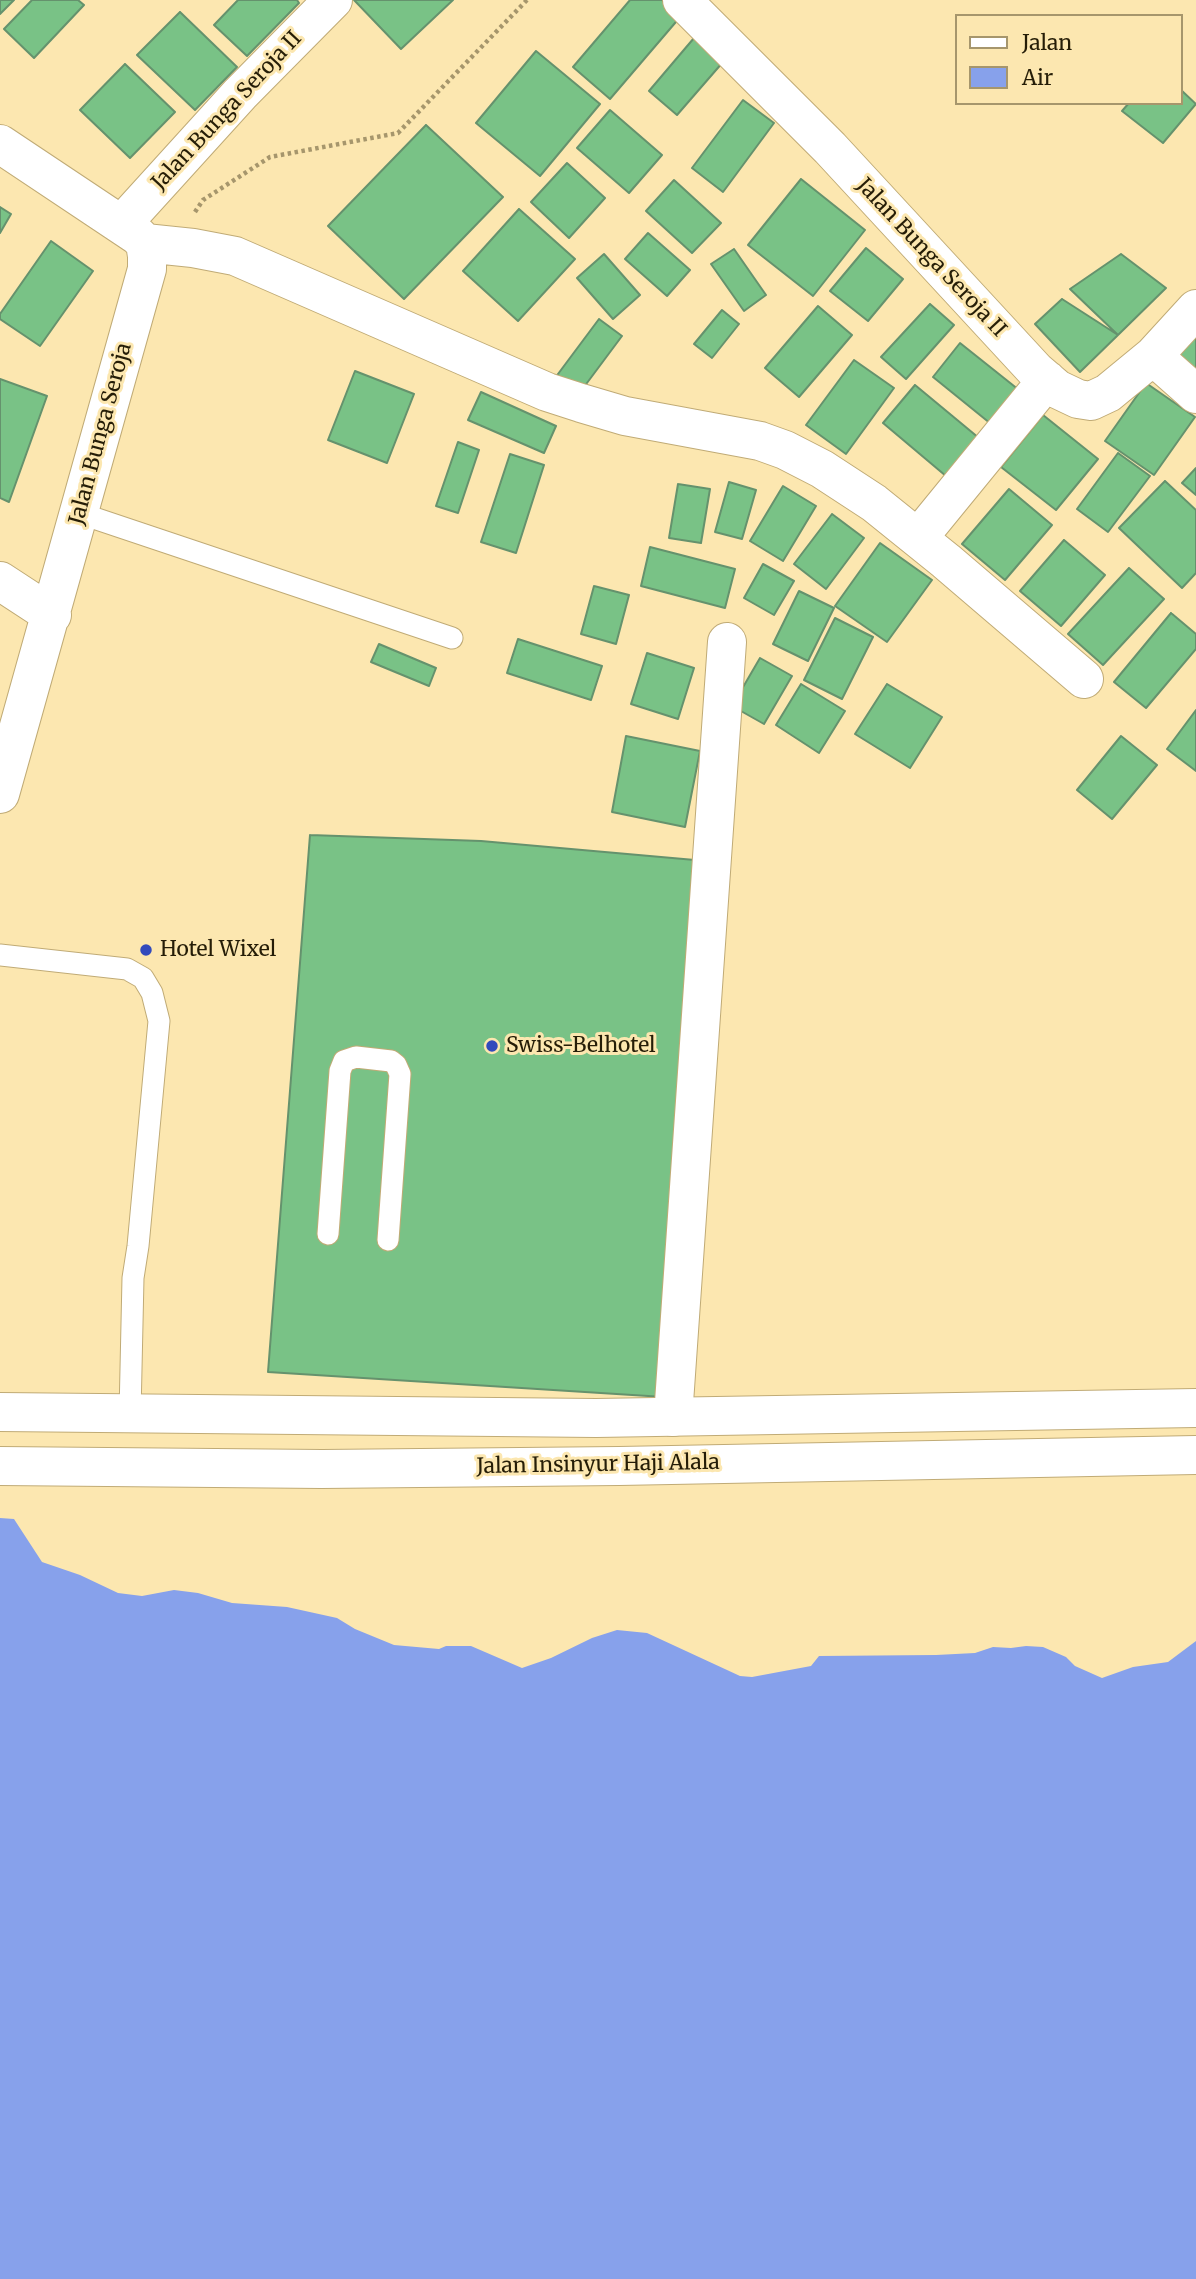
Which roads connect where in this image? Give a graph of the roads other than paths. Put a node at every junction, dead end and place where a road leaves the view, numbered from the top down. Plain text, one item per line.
1 (333, 0) edge
2 (682, 0) edge
3 (0, 144) edge
4 (146, 238) junction
5 (1196, 309) edge
6 (1153, 356) junction
7 (1047, 380) junction
8 (1196, 394) edge
9 (79, 513) junction
10 (918, 538) junction
11 (0, 581) edge
12 (52, 615) junction
13 (452, 638) dead end
14 (727, 642) dead end
15 (1084, 679) dead end
16 (0, 794) edge
17 (0, 955) edge
18 (328, 1234) dead end
19 (388, 1240) dead end
20 (1196, 1408) edge
21 (0, 1412) edge
22 (130, 1414) junction
23 (673, 1417) junction
24 (1196, 1455) edge
25 (0, 1466) edge

1 - 4 street, Jalan Bunga Seroja II
2 - 7 street, Jalan Bunga Seroja II
3 - 4 street
4 - 9 street, Jalan Bunga Seroja
4 - 10 street
5 - 6 street, Jalan Bunga Seroja II
6 - 7 street, Jalan Bunga Seroja II
6 - 8 street
7 - 10 street
9 - 12 street, Jalan Bunga Seroja
9 - 13 lane
10 - 15 street
11 - 12 street
12 - 16 street, Jalan Bunga Seroja
14 - 23 street
17 - 22 lane
18 - 19 lane
20 - 23 street
21 - 22 street
22 - 23 street
24 - 25 street, Jalan Insinyur Haji Alala

